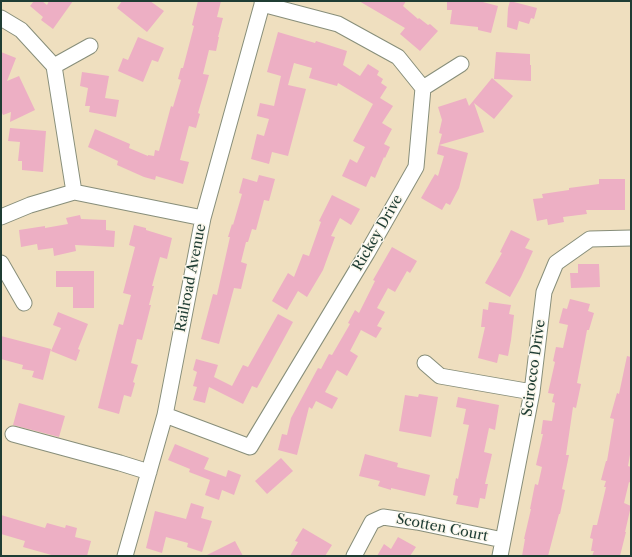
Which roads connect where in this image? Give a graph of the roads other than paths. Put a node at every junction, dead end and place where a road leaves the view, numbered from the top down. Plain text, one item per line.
1 (263, 2) edge
2 (1, 18) edge
3 (90, 46) dead end
4 (461, 64) dead end
5 (54, 66) junction
6 (423, 88) junction
7 (74, 192) junction
8 (1, 217) edge
9 (203, 218) junction
10 (631, 238) edge
11 (1, 263) edge
12 (24, 303) dead end
13 (425, 363) dead end
14 (532, 392) junction
15 (164, 415) junction
16 (13, 434) dead end
17 (149, 472) junction
18 (503, 540) junction
19 (125, 556) edge
20 (354, 556) edge
21 (500, 556) edge

1 - 6 street
1 - 9 street, Railroad Avenue
2 - 5 street
3 - 5 street
4 - 6 street
5 - 7 street
6 - 15 street, Rickey Drive
7 - 8 street
7 - 9 street
9 - 15 street, Railroad Avenue
10 - 14 street, Scirocco Drive
11 - 12 street
13 - 14 street
14 - 18 street, Scirocco Drive
15 - 17 street, Railroad Avenue
16 - 17 street
17 - 19 street, Railroad Avenue
18 - 20 street, Scotten Court
18 - 21 street, Scirocco Drive

